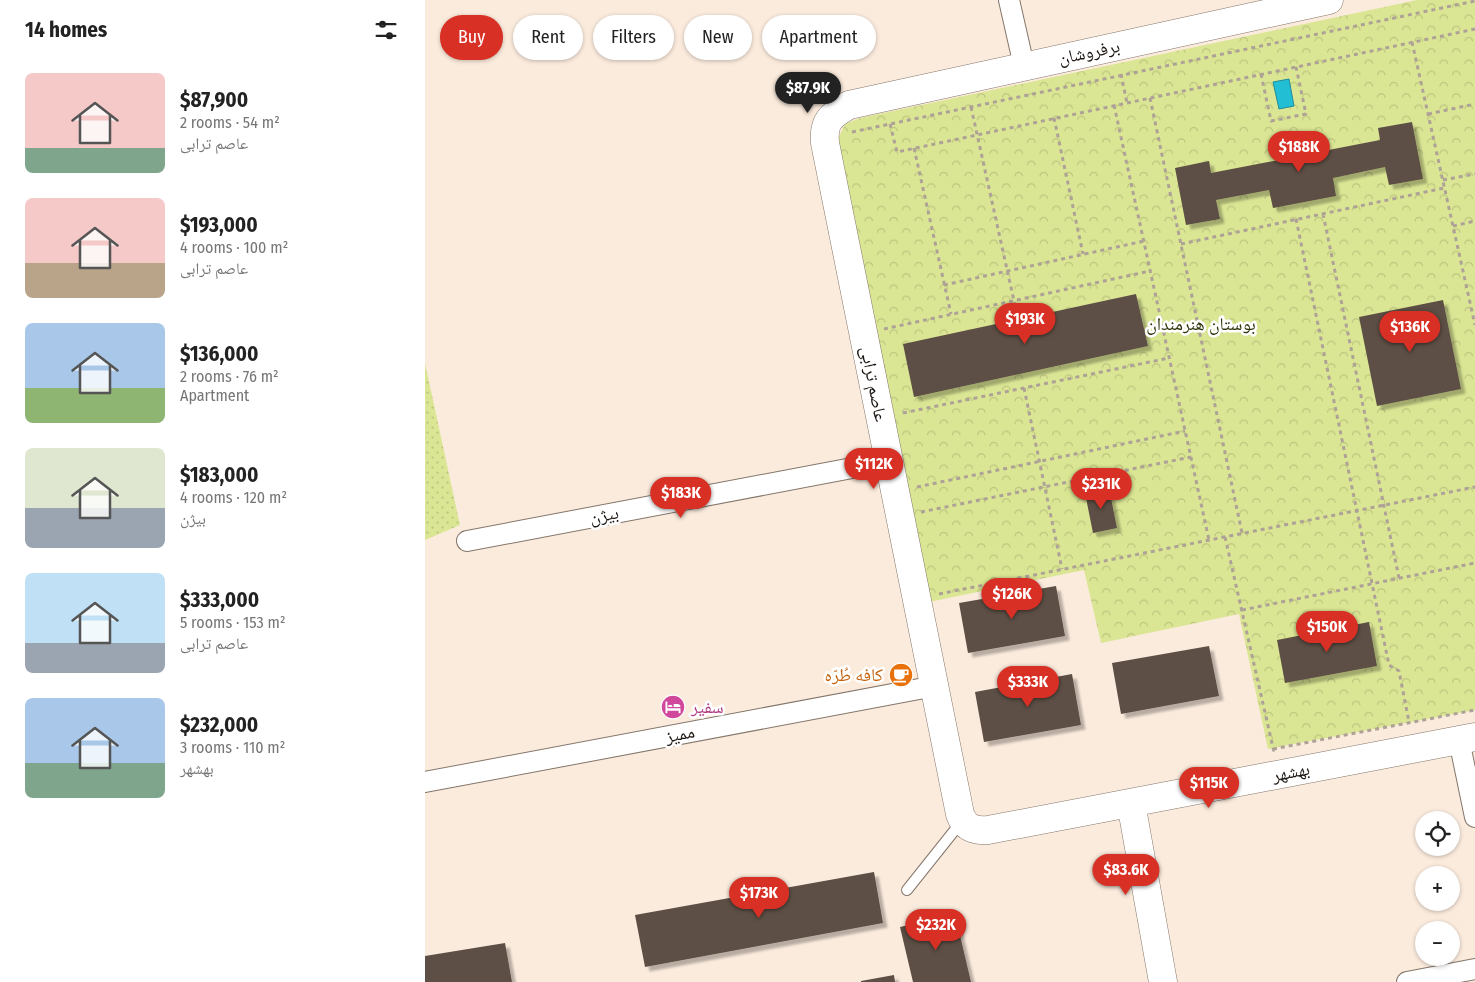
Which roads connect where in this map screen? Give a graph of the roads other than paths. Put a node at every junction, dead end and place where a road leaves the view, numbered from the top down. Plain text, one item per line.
1 (1009, 0) edge
2 (1329, 0) edge
3 (1254, 8) edge
4 (1025, 66) junction
5 (849, 104) joint
6 (889, 461) junction
7 (467, 542) dead end
8 (935, 686) junction
9 (1467, 738) edge
10 (425, 782) edge
11 (1131, 803) junction
12 (1475, 817) edge
13 (962, 820) junction
14 (907, 890) dead end
15 (1475, 969) edge
16 (1163, 982) edge
17 (1407, 982) edge

1 - 4 street
2 - 3 street, برفروشان
3 - 4 street, برفروشان
4 - 5 street, برفروشان
5 - 6 street, عاصم ترابی
6 - 7 street, بیژن
6 - 8 street, عاصم ترابی
8 - 10 street, ممیز
8 - 13 street, عاصم ترابی
9 - 11 street, بهشهر
9 - 12 street
11 - 13 street, بهشهر
11 - 16 street
13 - 14 lane
15 - 17 street

